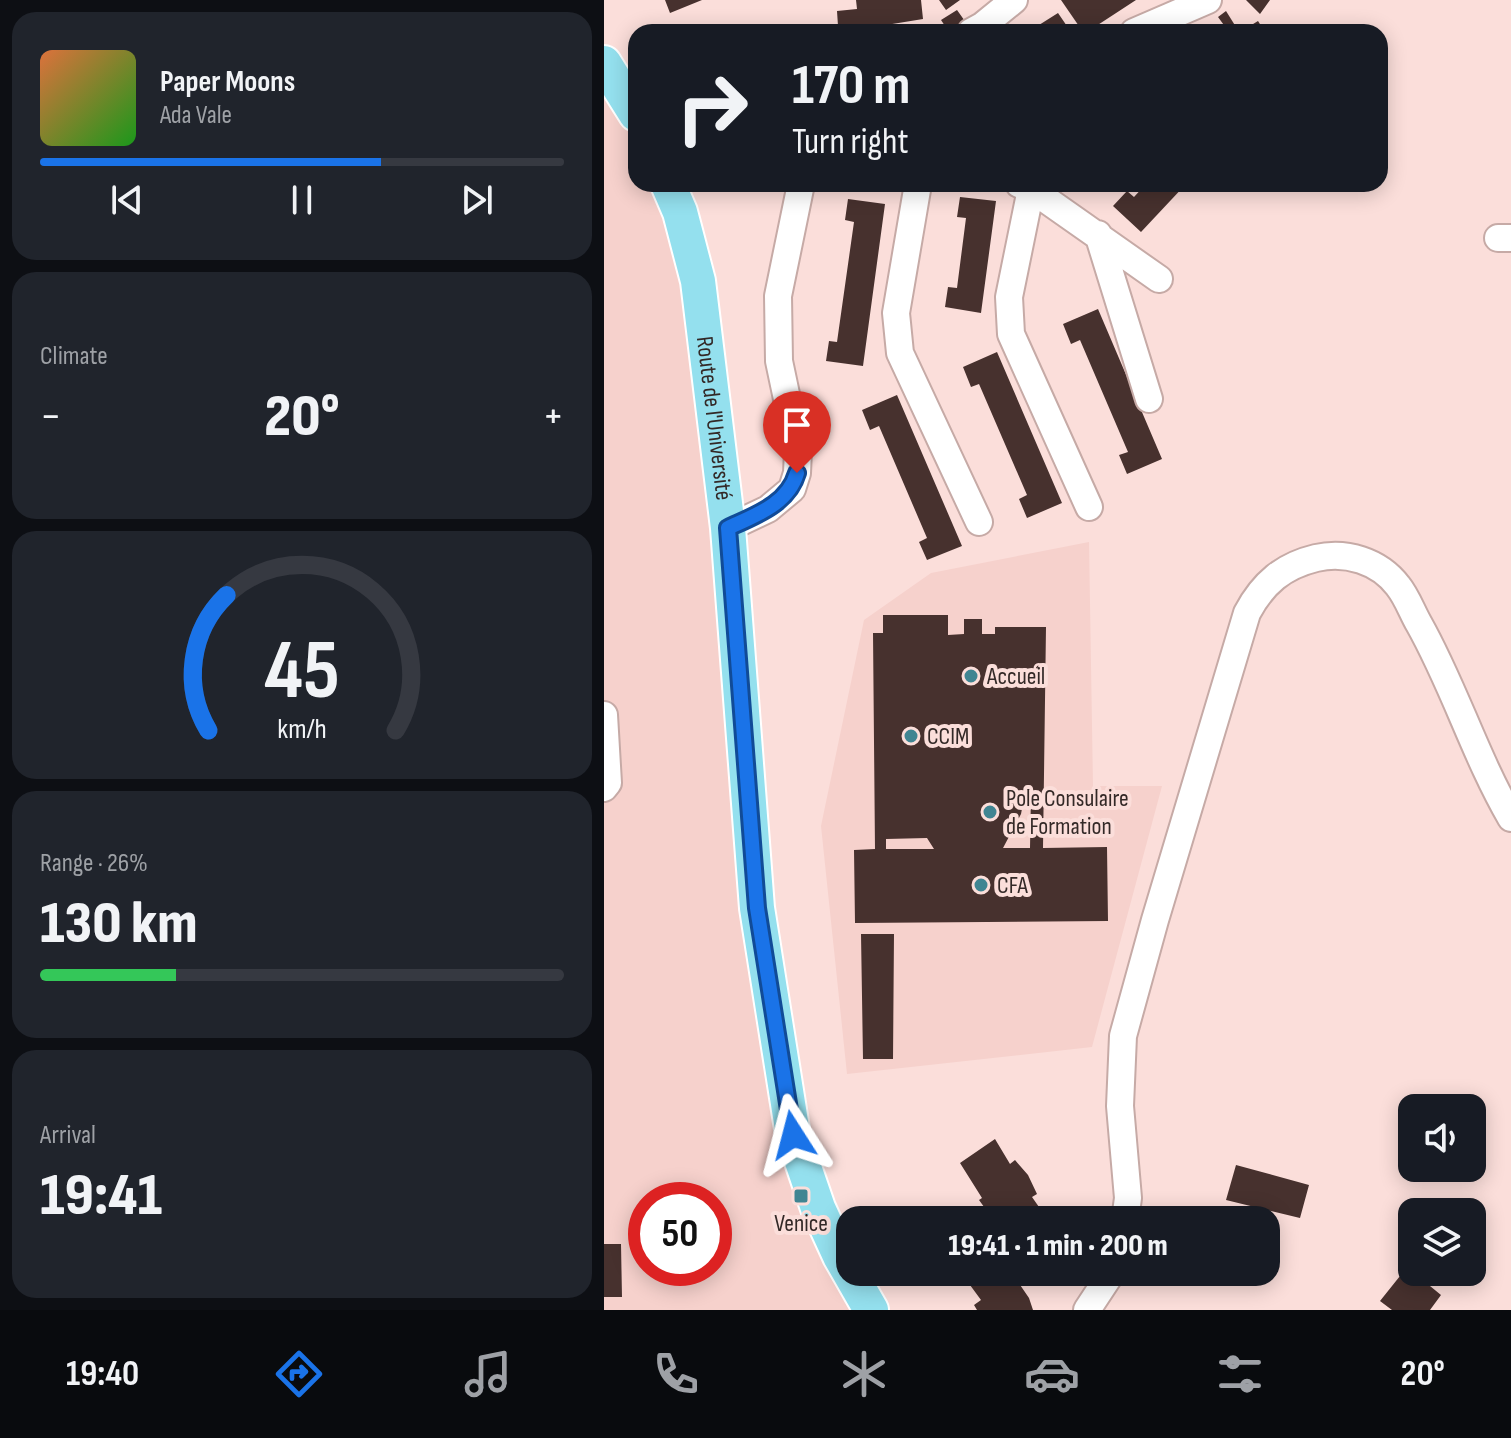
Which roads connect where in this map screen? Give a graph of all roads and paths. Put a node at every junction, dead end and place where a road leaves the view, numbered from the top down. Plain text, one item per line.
1 (1014, 0) edge
2 (1208, 0) edge
3 (984, 24) edge
4 (1152, 24) edge
5 (604, 63) edge
6 (628, 101) edge
7 (671, 192) edge
8 (799, 192) edge
9 (917, 192) edge
10 (1024, 192) edge
11 (1034, 192) edge
12 (1098, 234) junction
13 (1159, 279) dead end
14 (1149, 399) dead end
15 (1089, 507) dead end
16 (979, 522) dead end
17 (728, 528) junction
18 (604, 715) edge
19 (604, 788) edge
20 (1511, 818) edge
21 (1127, 1206) edge
22 (1103, 1286) edge
23 (871, 1310) edge
24 (1087, 1310) edge

1 - 3 street
2 - 4 street
5 - 6 main road
7 - 17 main road, Route de l'Université
8 - 17 street
9 - 16 street
10 - 15 street
11 - 12 street
12 - 13 street
12 - 14 street
17 - 23 main road, Route de l'Université
18 - 19 street
20 - 21 street
22 - 24 street

